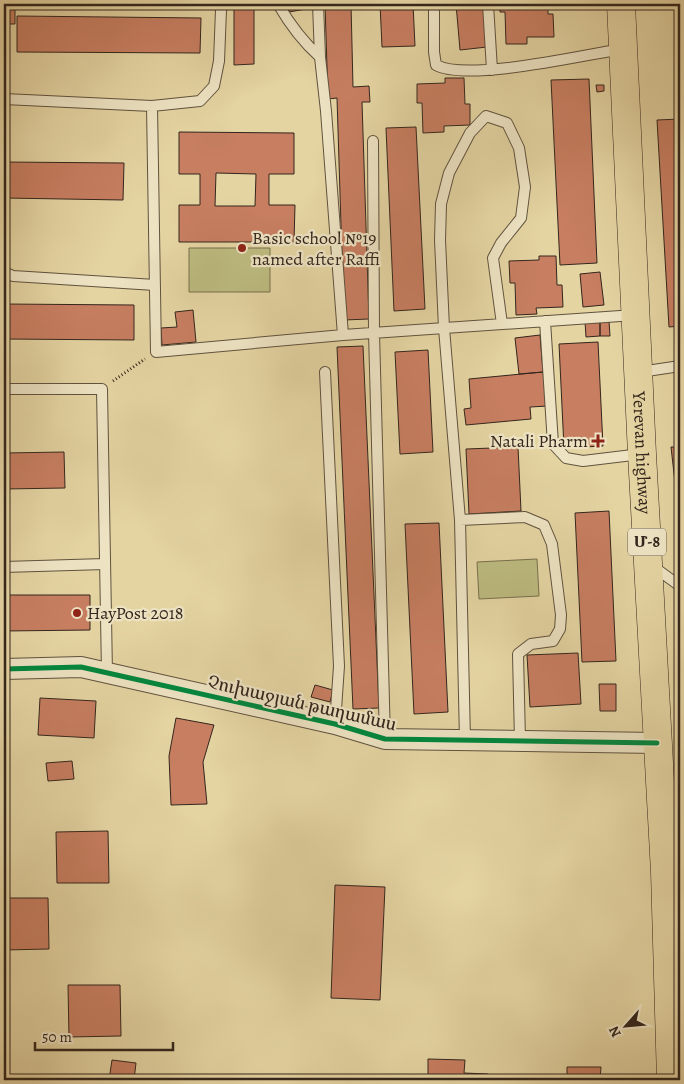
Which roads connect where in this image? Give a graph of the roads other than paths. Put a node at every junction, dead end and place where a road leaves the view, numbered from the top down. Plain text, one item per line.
1 (223, 4) edge
2 (278, 4) edge
3 (318, 4) edge
4 (434, 4) edge
5 (488, 4) edge
6 (621, 4) edge
7 (623, 48) junction
8 (320, 57) junction
9 (492, 70) junction
10 (4, 99) edge
11 (152, 106) junction
12 (373, 141) dead end
13 (4, 272) edge
14 (154, 285) junction
15 (636, 315) junction
16 (545, 322) junction
17 (502, 324) junction
18 (444, 328) junction
19 (374, 333) junction
20 (342, 335) junction
21 (680, 366) edge
22 (325, 372) dead end
23 (639, 372) junction
24 (4, 389) edge
25 (642, 454) junction
26 (460, 520) junction
27 (648, 563) junction
28 (105, 564) junction
29 (4, 567) edge
30 (680, 586) edge
31 (4, 669) edge
32 (107, 673) junction
33 (335, 724) junction
34 (385, 738) junction
35 (465, 740) junction
36 (520, 741) junction
37 (657, 743) junction
38 (673, 871) edge
39 (674, 1069) edge

1 - 11 lane
2 - 8 lane
3 - 8 lane
4 - 9 lane
5 - 9 lane
6 - 7 highway, Yerevan highway / Մ-8
7 - 9 lane
7 - 15 highway, Yerevan highway / Մ-8
8 - 20 lane
10 - 11 lane
11 - 14 lane
12 - 19 lane
13 - 14 lane
14 - 20 lane
15 - 16 lane
15 - 23 highway, Yerevan highway / Մ-8
16 - 17 lane
16 - 25 lane
17 - 18 lane
17 - 18 lane
18 - 19 lane
18 - 26 lane
19 - 20 lane
19 - 34 lane
21 - 23 lane
22 - 33 lane
23 - 25 highway, Yerevan highway / Մ-8
24 - 28 lane
25 - 27 highway, Yerevan highway / Մ-8
26 - 35 lane
26 - 36 lane
27 - 30 lane
27 - 37 highway, Yerevan highway / Մ-8
28 - 29 lane
28 - 32 lane
31 - 32 street, Չուխաջյան թաղամաս
32 - 33 street, Չուխաջյան թաղամաս
33 - 34 street, Չուխաջյան թաղամաս
34 - 35 street, Չուխաջյան թաղամաս
35 - 36 street, Չուխաջյան թաղամաս
36 - 37 street, Չուխաջյան թաղամաս
37 - 38 highway, Yerevan highway / Մ-8
38 - 39 highway, Yerevan highway / Մ-8

